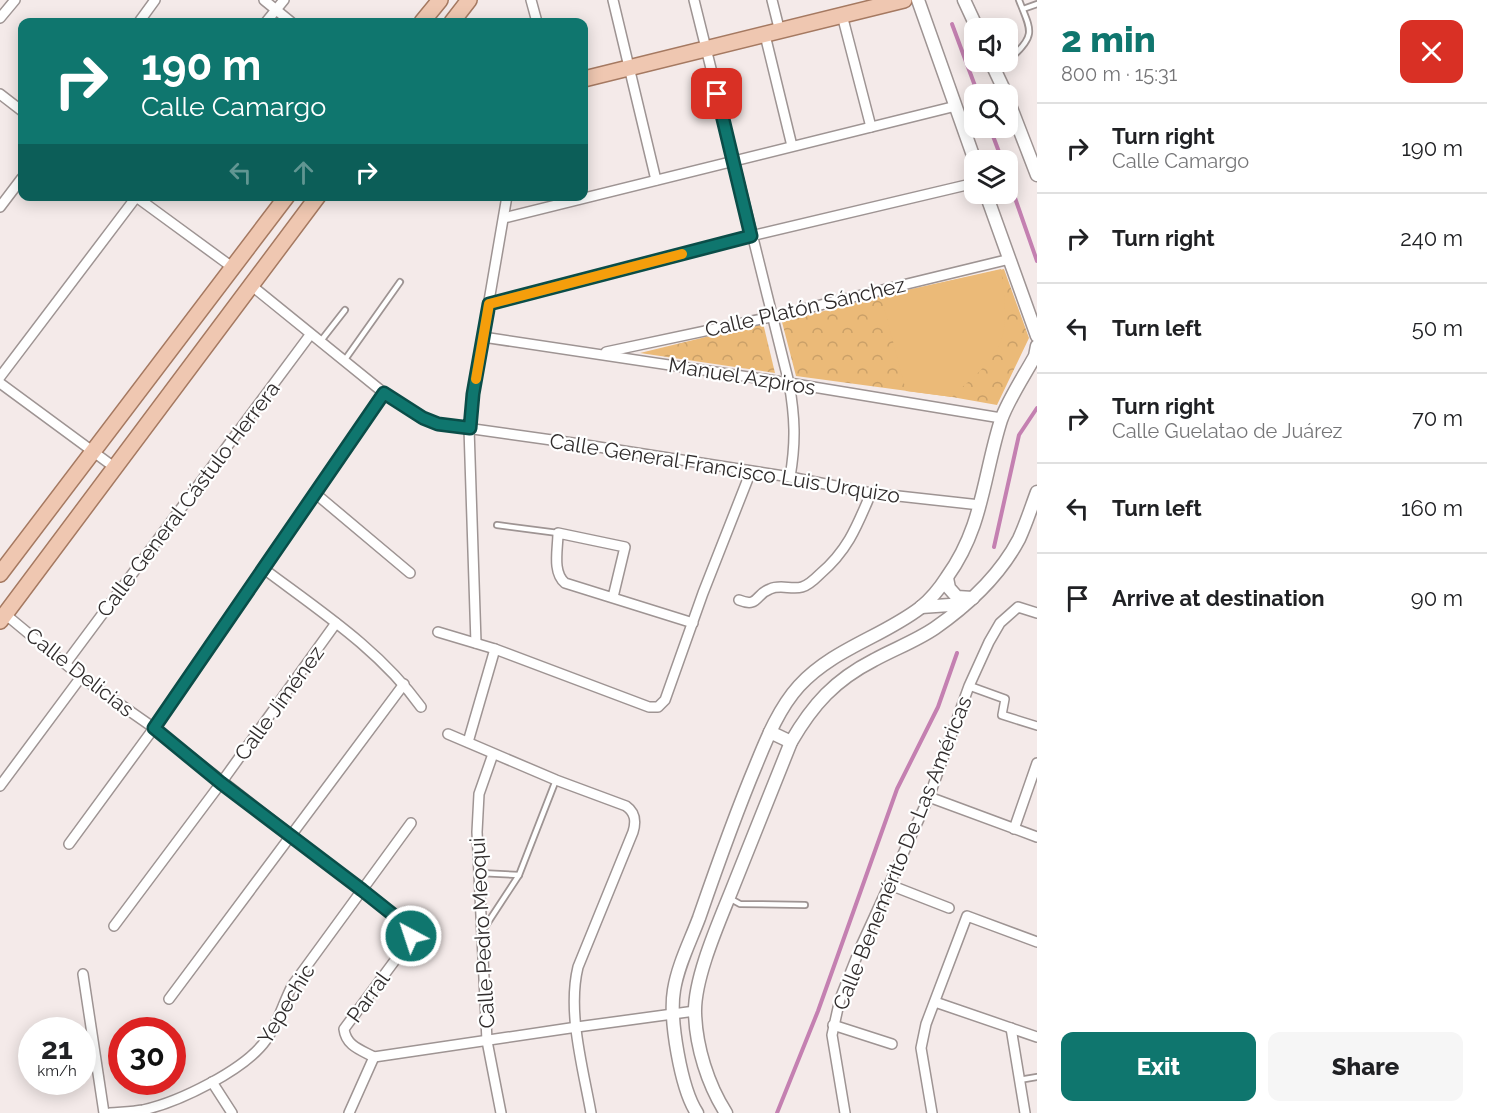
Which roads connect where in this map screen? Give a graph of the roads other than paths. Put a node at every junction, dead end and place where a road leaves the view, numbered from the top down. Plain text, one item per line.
1 (15, 0) edge
2 (155, 0) edge
3 (264, 0) edge
4 (284, 0) edge
5 (440, 0) edge
6 (470, 0) edge
7 (531, 0) edge
8 (613, 0) edge
9 (694, 0) edge
10 (772, 0) edge
11 (904, 0) edge
12 (918, 0) edge
13 (964, 0) edge
14 (1019, 0) edge
15 (1037, 4) edge
16 (276, 9) junction
17 (847, 9) edge
18 (1023, 9) junction
19 (0, 18) edge
20 (142, 18) edge
21 (269, 18) edge
22 (286, 18) edge
23 (425, 18) edge
24 (455, 18) edge
25 (536, 18) edge
26 (972, 18) edge
27 (772, 34) junction
28 (706, 49) junction
29 (1018, 52) edge
30 (630, 68) junction
31 (588, 78) edge
32 (0, 94) edge
33 (956, 106) junction
34 (18, 108) edge
35 (1018, 125) edge
36 (871, 127) junction
37 (792, 146) junction
38 (971, 150) edge
39 (733, 162) junction
40 (1036, 170) edge
41 (656, 180) junction
42 (18, 183) edge
43 (964, 186) edge
44 (588, 195) edge
45 (133, 201) edge
46 (141, 201) edge
47 (279, 201) edge
48 (314, 201) edge
49 (506, 201) edge
50 (566, 201) edge
51 (990, 204) edge
52 (0, 207) edge
53 (504, 218) junction
54 (751, 236) junction
55 (1010, 259) junction
56 (232, 267) junction
57 (400, 282) dead end
58 (252, 286) junction
59 (489, 304) junction
60 (345, 310) dead end
61 (771, 316) junction
62 (310, 334) junction
63 (1037, 336) edge
64 (483, 337) junction
65 (320, 342) junction
66 (1037, 346) edge
67 (599, 354) junction
68 (344, 361) junction
69 (0, 377) edge
70 (0, 383) edge
71 (789, 383) junction
72 (384, 393) junction
73 (1001, 418) junction
74 (470, 428) junction
75 (93, 451) junction
76 (114, 467) junction
77 (751, 471) junction
78 (790, 477) junction
79 (1037, 492) edge
80 (871, 493) junction
81 (316, 494) junction
82 (980, 505) junction
83 (496, 525) dead end
84 (558, 533) junction
85 (264, 570) junction
86 (410, 573) dead end
87 (0, 574) edge
88 (946, 578) junction
89 (613, 597) junction
90 (973, 598) junction
91 (739, 600) dead end
92 (963, 606) junction
93 (921, 607) junction
94 (1037, 614) edge
95 (3, 617) edge
96 (336, 623) junction
97 (693, 623) junction
98 (438, 632) dead end
99 (476, 643) junction
100 (495, 649) junction
101 (66, 663) junction
102 (81, 677) junction
103 (405, 684) junction
104 (969, 686) junction
105 (422, 707) dead end
106 (1037, 726) edge
107 (154, 728) junction
108 (770, 732) junction
109 (448, 734) dead end
110 (468, 742) junction
111 (791, 742) junction
112 (493, 754) junction
113 (1037, 763) edge
114 (556, 780) junction
115 (221, 783) junction
116 (0, 786) edge
117 (929, 797) junction
118 (411, 823) dead end
119 (1014, 829) junction
120 (291, 836) junction
121 (1037, 837) edge
122 (69, 844) dead end
123 (479, 873) junction
124 (519, 875) junction
125 (890, 885) junction
126 (362, 890) junction
127 (729, 898) junction
128 (805, 905) dead end
129 (949, 908) dead end
130 (114, 926) dead end
131 (410, 931) joint
132 (482, 932) junction
133 (1037, 942) edge
134 (83, 974) dead end
135 (169, 999) dead end
136 (935, 1002) junction
137 (695, 1011) junction
138 (672, 1016) junction
139 (86, 1017) edge
140 (833, 1025) junction
141 (577, 1027) junction
142 (1011, 1028) junction
143 (1037, 1038) edge
144 (487, 1041) junction
145 (892, 1044) dead end
146 (374, 1056) junction
147 (96, 1076) edge
148 (1037, 1077) edge
149 (1019, 1080) junction
150 (212, 1082) junction
151 (145, 1111) edge
152 (695, 1112) edge
153 (104, 1113) edge
154 (110, 1113) edge
155 (232, 1113) edge
156 (349, 1113) edge
157 (501, 1113) edge
158 (591, 1113) edge
159 (726, 1113) edge
160 (845, 1113) edge
161 (932, 1113) edge
162 (1024, 1113) edge

1 - 19 street
2 - 20 street
3 - 16 street
4 - 16 street
5 - 23 main road
6 - 24 main road
7 - 25 street
8 - 30 street
9 - 28 street
10 - 27 street
11 - 17 main road
12 - 33 street
13 - 26 street
14 - 18 lane
15 - 18 lane
16 - 21 street
16 - 22 street
17 - 27 main road
17 - 36 street
18 - 29 lane
27 - 28 main road
27 - 37 street
28 - 30 main road
28 - 39 street
30 - 31 main road
30 - 41 street
32 - 34 street
33 - 36 street
33 - 38 street
35 - 40 street
36 - 37 street
37 - 39 street
39 - 41 street
39 - 54 street
41 - 44 street
42 - 52 street
43 - 54 street
45 - 69 street
46 - 56 street
47 - 56 main road
48 - 58 main road
49 - 53 street
50 - 53 street
51 - 55 street
53 - 59 street
54 - 59 street
54 - 61 street
55 - 61 street, Calle Platón Sánchez
55 - 63 street
56 - 75 main road
57 - 68 lane
58 - 62 street, Calle General Francisco Luis Urquizo
58 - 76 main road
59 - 64 street
60 - 65 lane
61 - 67 street, Calle Platón Sánchez
61 - 71 street
62 - 65 street, Calle General Francisco Luis Urquizo
62 - 101 street, Calle General Cástulo Herrera
64 - 67 street, Manuel Azpiros
64 - 74 street
65 - 68 street, Calle General Francisco Luis Urquizo
66 - 73 street
67 - 71 street, Manuel Azpiros
68 - 72 street, Calle General Francisco Luis Urquizo
70 - 75 street
71 - 73 street, Manuel Azpiros
71 - 78 street
72 - 74 street, Calle General Francisco Luis Urquizo
72 - 81 street
73 - 82 street
74 - 77 street, Calle General Francisco Luis Urquizo
74 - 99 street
75 - 76 street
75 - 87 main road
76 - 95 main road
77 - 78 street, Calle General Francisco Luis Urquizo
77 - 97 street
78 - 80 street, Calle General Francisco Luis Urquizo
79 - 90 street
80 - 82 street, Calle General Francisco Luis Urquizo
80 - 91 street
81 - 85 street
81 - 86 street
82 - 88 street
83 - 84 lane
84 - 89 street
84 - 89 street
85 - 96 street
85 - 107 street
88 - 90 street
88 - 93 street
89 - 97 street
90 - 92 street
92 - 93 street
92 - 111 street
93 - 108 street
94 - 104 street, Calle Benemérito De Las Américas
95 - 101 street, Calle Delicias
96 - 103 street
96 - 115 street, Calle Jiménez
97 - 100 street
98 - 99 street
99 - 100 street
100 - 110 street
101 - 102 street, Calle Delicias
102 - 107 street, Calle Delicias
102 - 116 street
103 - 105 street
103 - 120 street
104 - 106 street
104 - 117 street, Calle Benemérito De Las Américas
107 - 115 street, Calle Delicias
107 - 122 street
108 - 111 street
108 - 138 street
109 - 110 street
110 - 112 street
111 - 127 street
112 - 114 street
112 - 123 street, Calle Pedro Meoqui
113 - 119 street
114 - 124 lane
114 - 141 street
115 - 120 street, Calle Delicias
115 - 130 street, Calle Jiménez
117 - 119 street
117 - 125 street, Calle Benemérito De Las Américas
118 - 126 street, Yepechic
119 - 121 street
120 - 126 street, Calle Delicias
120 - 135 street
123 - 124 lane
123 - 132 street, Calle Pedro Meoqui
124 - 132 lane
125 - 129 street
125 - 140 street, Calle Benemérito De Las Américas
126 - 131 street, Calle Delicias
126 - 150 street, Yepechic
127 - 128 lane
127 - 137 street
131 - 146 street, Parral
132 - 144 street, Calle Pedro Meoqui
133 - 136 street
134 - 139 street
136 - 142 street
136 - 161 street
137 - 138 street
137 - 159 street
138 - 141 street
138 - 152 street
140 - 145 street
140 - 160 street, Calle Benemérito De Las Américas
141 - 144 street
141 - 158 street
142 - 143 street
142 - 149 street
144 - 146 street
144 - 157 street, Calle Pedro Meoqui
146 - 156 street
147 - 153 street
148 - 149 lane
149 - 162 street
150 - 151 street, Yepechic
150 - 155 street
151 - 154 street, Yepechic

